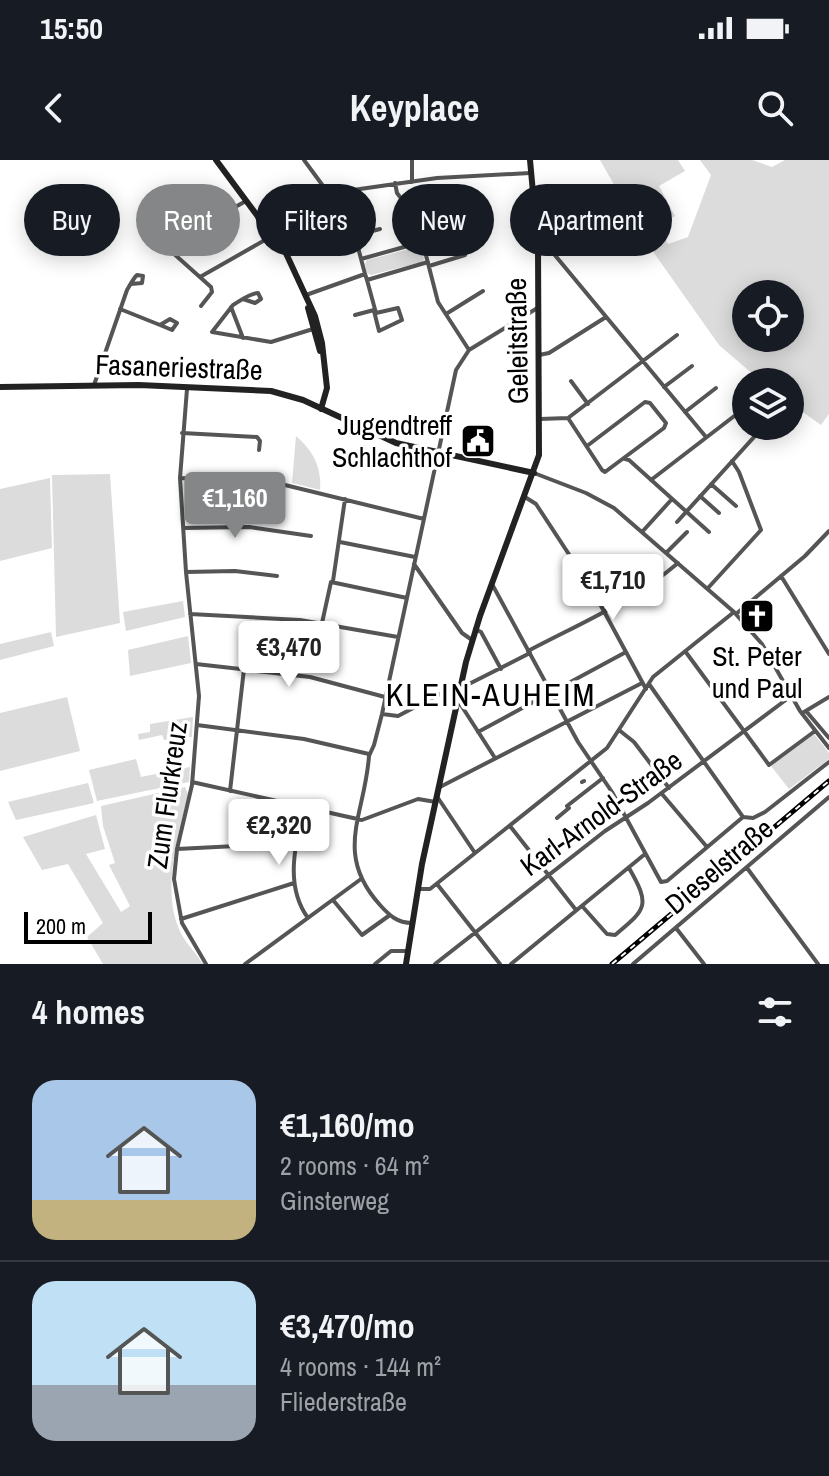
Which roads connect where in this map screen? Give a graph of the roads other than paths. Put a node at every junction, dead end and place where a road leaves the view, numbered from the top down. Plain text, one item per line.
1 (216, 160) edge
2 (304, 160) edge
3 (412, 160) edge
4 (530, 160) edge
5 (530, 173) junction
6 (412, 182) junction
7 (395, 183) joint
8 (322, 184) edge
9 (531, 184) edge
10 (376, 186) edge
11 (246, 201) junction
12 (240, 204) edge
13 (256, 214) edge
14 (380, 229) dead end
15 (376, 230) edge
16 (256, 244) edge
17 (392, 250) edge
18 (176, 256) edge
19 (285, 256) edge
20 (360, 256) edge
21 (426, 256) edge
22 (461, 256) edge
23 (538, 256) edge
24 (555, 256) edge
25 (361, 259) junction
26 (428, 264) junction
27 (200, 277) junction
28 (366, 277) junction
29 (131, 284) dead end
30 (483, 291) dead end
31 (305, 298) junction
32 (243, 299) dead end
33 (201, 306) dead end
34 (231, 307) junction
35 (539, 307) junction
36 (120, 309) junction
37 (374, 311) junction
38 (446, 314) junction
39 (355, 315) dead end
40 (606, 317) junction
41 (160, 325) dead end
42 (316, 328) junction
43 (677, 335) dead end
44 (243, 339) junction
45 (469, 350) junction
46 (539, 355) junction
47 (643, 362) junction
48 (692, 366) dead end
49 (571, 381) dead end
50 (93, 386) junction
51 (187, 386) junction
52 (0, 387) edge
53 (664, 387) junction
54 (716, 388) dead end
55 (588, 404) junction
56 (321, 409) junction
57 (685, 412) junction
58 (568, 418) junction
59 (732, 418) edge
60 (540, 419) junction
61 (182, 433) junction
62 (706, 437) junction
63 (751, 440) edge
64 (587, 446) junction
65 (259, 450) dead end
66 (438, 451) junction
67 (625, 459) junction
68 (732, 461) junction
69 (534, 473) junction
70 (180, 478) junction
71 (651, 480) junction
72 (711, 484) junction
73 (700, 496) junction
74 (525, 497) junction
75 (345, 499) junction
76 (672, 499) junction
77 (736, 506) dead end
78 (686, 512) junction
79 (719, 513) dead end
80 (424, 519) junction
81 (677, 522) dead end
82 (183, 528) junction
83 (829, 531) edge
84 (642, 532) junction
85 (687, 532) dead end
86 (709, 532) dead end
87 (311, 536) dead end
88 (340, 542) junction
89 (666, 553) junction
90 (415, 557) junction
91 (678, 563) junction
92 (414, 564) junction
93 (186, 572) junction
94 (277, 576) dead end
95 (781, 576) junction
96 (333, 581) junction
97 (492, 584) junction
98 (708, 588) junction
99 (407, 598) junction
100 (604, 611) junction
101 (735, 613) junction
102 (190, 614) junction
103 (322, 623) junction
104 (475, 629) junction
105 (398, 637) junction
106 (472, 640) junction
107 (625, 650) junction
108 (685, 651) junction
109 (529, 652) junction
110 (829, 654) edge
111 (196, 664) junction
112 (244, 669) junction
113 (501, 669) junction
114 (460, 685) junction
115 (645, 685) junction
116 (551, 692) junction
117 (791, 696) junction
118 (385, 697) junction
119 (829, 697) edge
120 (457, 700) junction
121 (804, 712) junction
122 (382, 714) junction
123 (567, 722) junction
124 (197, 725) junction
125 (239, 729) junction
126 (619, 730) junction
127 (745, 731) junction
128 (815, 731) junction
129 (478, 732) junction
130 (829, 738) edge
131 (829, 748) edge
132 (369, 754) junction
133 (495, 759) junction
134 (591, 762) junction
135 (703, 762) junction
136 (829, 762) edge
137 (603, 778) junction
138 (192, 782) junction
139 (669, 788) junction
140 (230, 791) junction
141 (662, 793) junction
142 (437, 795) junction
143 (829, 797) edge
144 (303, 807) junction
145 (358, 816) junction
146 (626, 817) junction
147 (743, 817) junction
148 (557, 818) dead end
149 (510, 826) junction
150 (296, 845) junction
151 (707, 847) junction
152 (177, 849) junction
153 (475, 853) junction
154 (646, 854) junction
155 (629, 868) junction
156 (747, 868) junction
157 (548, 875) junction
158 (361, 879) junction
159 (294, 883) junction
160 (436, 884) junction
161 (417, 889) junction
162 (333, 900) junction
163 (582, 906) junction
164 (576, 910) junction
165 (390, 915) junction
166 (308, 918) junction
167 (181, 919) junction
168 (412, 923) junction
169 (676, 928) junction
170 (475, 932) junction
171 (408, 951) junction
172 (206, 964) edge
173 (245, 964) edge
174 (375, 964) edge
175 (406, 964) edge
176 (435, 964) edge
177 (500, 964) edge
178 (511, 964) edge
179 (633, 964) edge
180 (704, 964) edge
181 (818, 964) edge

1 - 11 street
2 - 8 street
3 - 6 street
4 - 5 street, Geleitstraße
5 - 6 street
5 - 9 street, Geleitstraße
6 - 7 street
7 - 10 street
11 - 12 street
11 - 13 street
14 - 15 street
16 - 27 street
17 - 25 street
18 - 27 street
19 - 31 street
20 - 25 street
21 - 26 street
22 - 26 street
23 - 35 street, Geleitstraße
24 - 40 street
25 - 28 street
26 - 28 street
26 - 38 street
27 - 33 street
28 - 31 street
28 - 37 street
29 - 36 street
30 - 38 street
31 - 42 street
32 - 34 street
34 - 44 street
34 - 44 street
35 - 45 street
35 - 46 street, Geleitstraße
36 - 41 street
36 - 50 street
37 - 37 street
37 - 39 street
38 - 45 street
40 - 46 street
40 - 47 street
42 - 44 street
42 - 56 street
43 - 47 street
45 - 66 street
46 - 60 street, Geleitstraße
47 - 53 street
47 - 55 street
48 - 53 street
49 - 55 street
50 - 51 street, Fasaneriestraße
50 - 52 street, Fasaneriestraße
51 - 56 street, Fasaneriestraße
51 - 61 street, Zum Flurkreuz
53 - 57 street
54 - 57 street
55 - 58 street
56 - 66 street, Fasaneriestraße
57 - 62 street
58 - 60 street
58 - 64 street
59 - 62 street
60 - 69 street, Geleitstraße
61 - 65 street
61 - 70 street, Zum Flurkreuz
62 - 71 street
63 - 68 street
64 - 67 street
64 - 67 street
66 - 69 street, Fasaneriestraße
66 - 80 street
67 - 71 street
68 - 72 street
68 - 98 street
69 - 74 street, Geleitstraße
69 - 84 street
70 - 75 street
70 - 82 street, Zum Flurkreuz
71 - 76 street
72 - 73 street
72 - 77 street
73 - 78 street
73 - 79 street
74 - 97 street, Geleitstraße
74 - 100 street
75 - 80 street
75 - 88 street
76 - 78 street
76 - 84 street
78 - 81 street
78 - 86 street
80 - 90 street
82 - 87 street
82 - 93 street, Zum Flurkreuz
83 - 95 street
84 - 89 street
85 - 89 street
88 - 90 street
88 - 96 street
89 - 91 street
90 - 92 street
91 - 98 street
91 - 100 street
92 - 99 street
92 - 106 street
93 - 94 street
93 - 102 street, Zum Flurkreuz
95 - 101 street
95 - 110 street
96 - 99 street
96 - 103 street
97 - 104 street, Geleitstraße
97 - 109 street
98 - 101 street
99 - 105 street
100 - 107 street
100 - 109 street
101 - 108 street
101 - 117 street
102 - 103 street
102 - 111 street, Zum Flurkreuz
103 - 105 street
104 - 106 street, Geleitstraße
104 - 113 street
105 - 118 street
106 - 114 street, Geleitstraße
107 - 115 street
107 - 116 street
108 - 115 street
108 - 127 street
109 - 113 street
109 - 116 street
111 - 112 street
111 - 124 street, Zum Flurkreuz
112 - 118 street
112 - 125 street
113 - 114 street
114 - 120 street, Geleitstraße
114 - 122 street
115 - 123 street
115 - 126 street
115 - 135 street
116 - 123 street
116 - 129 street
117 - 121 street
117 - 127 street, Karl-Arnold-Straße
118 - 122 street
119 - 121 street
120 - 129 street
120 - 142 street, Geleitstraße
121 - 128 street
121 - 130 street
122 - 132 street
123 - 133 street
123 - 134 street
124 - 125 street
124 - 138 street, Zum Flurkreuz
125 - 132 street
125 - 140 street
126 - 134 street
126 - 139 street
127 - 128 street
127 - 135 street, Karl-Arnold-Straße
128 - 131 street
129 - 133 street
132 - 145 street
133 - 142 street
134 - 137 street
134 - 149 street
135 - 139 street, Karl-Arnold-Straße
135 - 147 street
136 - 147 street
137 - 146 street
137 - 148 street
138 - 140 street
138 - 152 street, Zum Flurkreuz
139 - 141 street, Karl-Arnold-Straße
140 - 144 street
141 - 146 street, Karl-Arnold-Straße
141 - 151 street
142 - 145 street
142 - 153 street
142 - 161 street, Geleitstraße
143 - 156 street, Dieselstraße
144 - 145 street
144 - 150 street
145 - 158 street
146 - 154 street
146 - 157 street, Karl-Arnold-Straße
147 - 151 street
149 - 153 street
149 - 157 street
150 - 152 street
150 - 159 street
151 - 154 street
152 - 167 street, Zum Flurkreuz
153 - 160 street
154 - 155 street
155 - 163 street
155 - 163 street
156 - 169 street, Dieselstraße
156 - 181 street
157 - 164 street
157 - 170 street, Karl-Arnold-Straße
158 - 162 street
158 - 165 street
159 - 166 street
159 - 167 street
160 - 161 street
160 - 170 street
161 - 168 street, Geleitstraße
162 - 165 street
162 - 166 street
163 - 164 street
164 - 178 street
165 - 168 street
166 - 173 street
167 - 172 street, Zum Flurkreuz
168 - 171 street, Geleitstraße
169 - 179 street, Dieselstraße
169 - 180 street
170 - 176 street, Karl-Arnold-Straße
170 - 177 street
171 - 174 street
171 - 175 street, Geleitstraße

